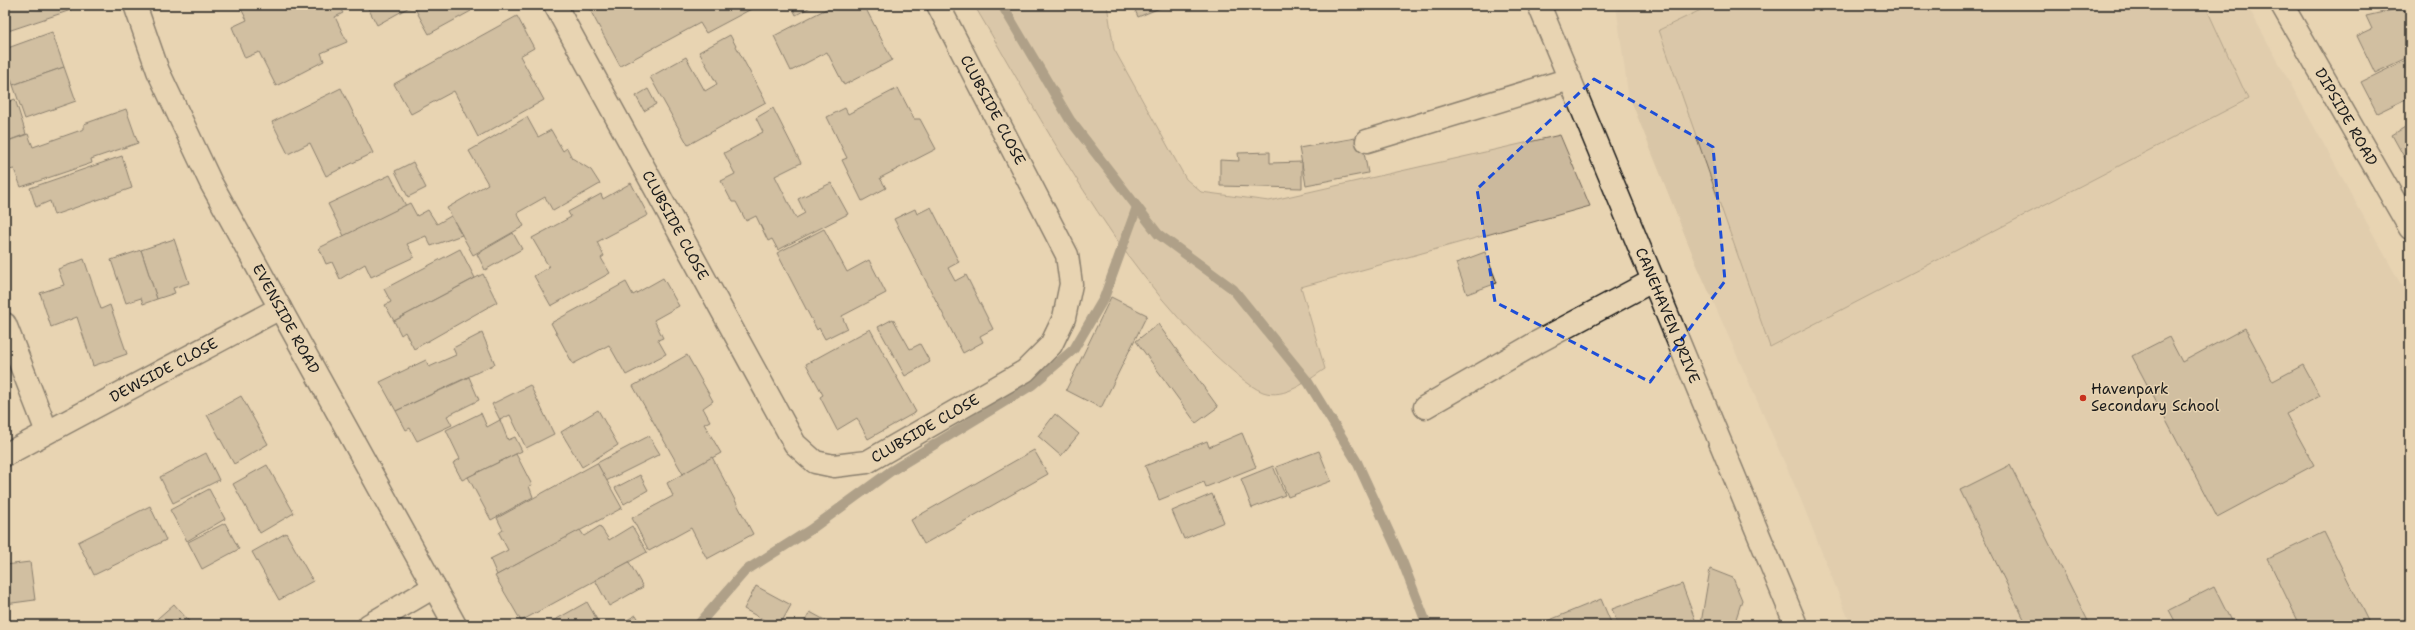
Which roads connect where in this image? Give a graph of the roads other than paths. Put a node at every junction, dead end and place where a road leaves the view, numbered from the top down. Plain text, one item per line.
1 (135, 5) edge
2 (555, 5) edge
3 (938, 5) edge
4 (1539, 5) edge
5 (2282, 5) edge
6 (1570, 80) junction
7 (1367, 141) dead end
8 (2410, 228) edge
9 (1654, 280) junction
10 (280, 308) junction
11 (5, 324) edge
12 (1425, 407) dead end
13 (47, 432) junction
14 (5, 455) edge
15 (434, 587) junction
16 (369, 625) edge
17 (455, 625) edge
18 (1796, 625) edge

1 - 10 street, EVENSIDE ROAD
2 - 3 street, CLUBSIDE CLOSE
4 - 6 street, CANEHAVEN DRIVE
5 - 8 street, DIPSIDE ROAD
6 - 7 street
6 - 9 street, CANEHAVEN DRIVE
9 - 12 street
9 - 18 street, CANEHAVEN DRIVE
10 - 13 street, DEWSIDE CLOSE
10 - 15 street, EVENSIDE ROAD
11 - 13 street
13 - 14 street, DEWSIDE CLOSE
15 - 16 street
15 - 17 street, EVENSIDE ROAD

